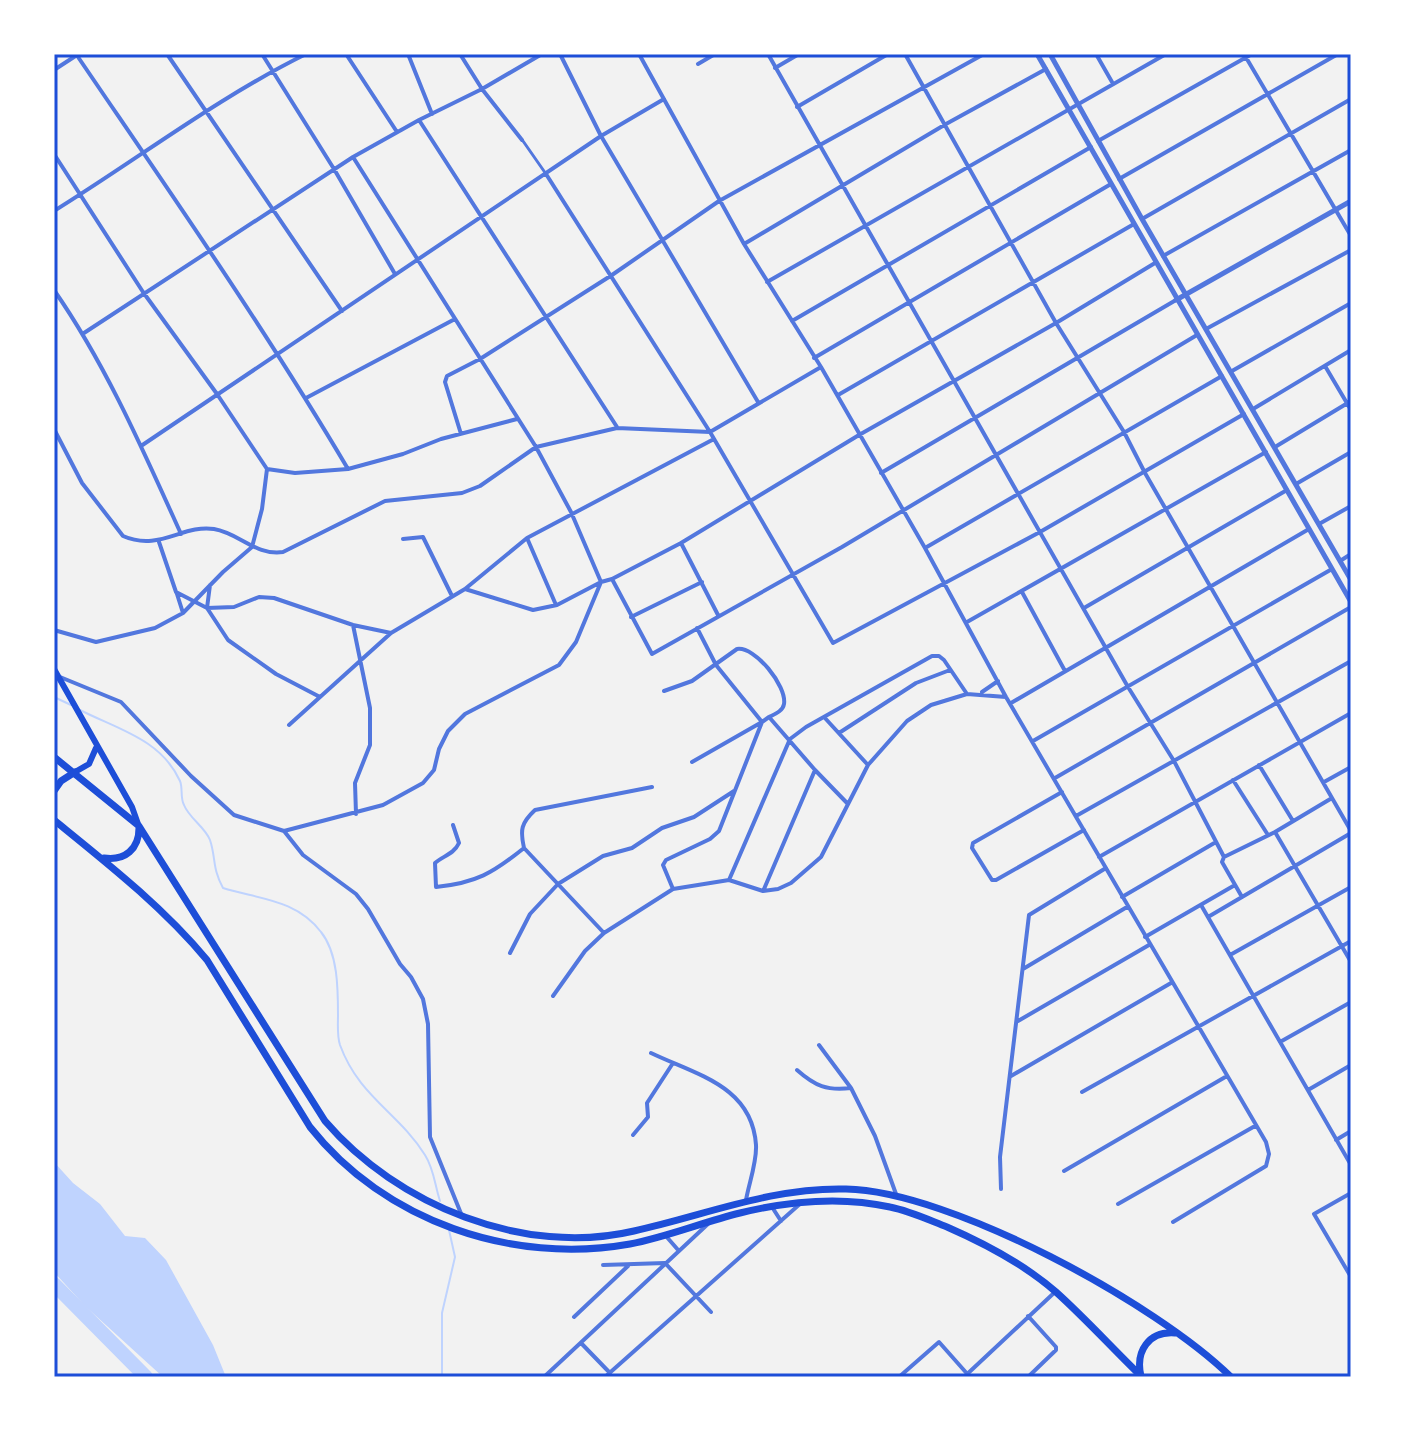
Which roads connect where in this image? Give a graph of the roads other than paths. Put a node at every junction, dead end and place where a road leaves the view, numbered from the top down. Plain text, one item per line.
1 (77, 54) edge
2 (167, 54) edge
3 (262, 54) edge
4 (306, 54) edge
5 (346, 54) edge
6 (408, 54) edge
7 (460, 54) edge
8 (542, 54) edge
9 (560, 54) edge
10 (639, 54) edge
11 (715, 54) edge
12 (768, 54) edge
13 (799, 54) edge
14 (888, 54) edge
15 (905, 54) edge
16 (984, 54) edge
17 (1037, 54) edge
18 (1050, 54) edge
19 (1096, 54) edge
20 (1166, 54) edge
21 (1252, 54) edge
22 (1338, 54) edge
23 (1245, 56) edge
24 (698, 64) dead end
25 (775, 68) junction
26 (1046, 69) junction
27 (54, 70) edge
28 (273, 70) junction
29 (1112, 82) junction
30 (924, 86) junction
31 (482, 89) junction
32 (1268, 95) junction
33 (664, 99) junction
34 (1351, 99) edge
35 (1078, 102) junction
36 (797, 107) junction
37 (1069, 108) junction
38 (206, 111) junction
39 (432, 114) junction
40 (419, 120) junction
41 (946, 124) junction
42 (397, 132) junction
43 (1291, 134) junction
44 (601, 136) junction
45 (522, 140) joint
46 (1098, 141) junction
47 (819, 146) junction
48 (1091, 147) junction
49 (1351, 150) edge
50 (144, 153) junction
51 (54, 154) edge
52 (353, 157) junction
53 (969, 164) junction
54 (334, 169) junction
55 (1313, 173) junction
56 (546, 174) junction
57 (1119, 179) junction
58 (1111, 184) junction
59 (843, 186) junction
60 (81, 194) junction
61 (719, 201) junction
62 (1351, 201) edge
63 (992, 205) junction
64 (276, 210) junction
65 (1334, 210) junction
66 (54, 211) edge
67 (480, 219) junction
68 (1142, 219) junction
69 (1134, 224) junction
70 (867, 226) junction
71 (1351, 236) edge
72 (661, 240) junction
73 (744, 244) junction
74 (1013, 244) junction
75 (209, 250) junction
76 (1351, 250) edge
77 (1163, 256) junction
78 (417, 259) junction
79 (1155, 263) junction
80 (889, 264) junction
81 (395, 274) junction
82 (612, 275) junction
83 (767, 282) junction
84 (1034, 282) junction
85 (54, 290) edge
86 (143, 292) junction
87 (1186, 294) junction
88 (1176, 300) junction
89 (911, 302) junction
90 (1351, 303) edge
91 (342, 311) junction
92 (546, 315) junction
93 (455, 319) junction
94 (791, 321) junction
95 (1056, 323) junction
96 (1206, 329) junction
97 (84, 333) junction
98 (1197, 335) junction
99 (933, 340) junction
100 (1351, 350) edge
101 (277, 354) junction
102 (1079, 355) junction
103 (814, 358) junction
104 (480, 359) junction
105 (1325, 366) junction
106 (821, 367) junction
107 (1232, 371) junction
108 (1222, 376) junction
109 (955, 378) junction
110 (1101, 392) junction
111 (217, 394) junction
112 (838, 396) junction
113 (306, 398) junction
114 (758, 402) junction
115 (1349, 402) edge
116 (1253, 409) junction
117 (1351, 410) edge
118 (1244, 414) junction
119 (976, 418) junction
120 (518, 419) junction
121 (617, 428) junction
122 (54, 429) edge
123 (710, 432) junction
124 (1124, 432) junction
125 (461, 434) junction
126 (859, 435) junction
127 (714, 439) junction
128 (141, 446) junction
129 (536, 447) junction
130 (1275, 447) junction
131 (1266, 452) junction
132 (1351, 452) edge
133 (996, 453) junction
134 (267, 469) junction
135 (348, 469) junction
136 (881, 473) junction
137 (1145, 473) junction
138 (1296, 484) junction
139 (1287, 490) junction
140 (1019, 494) junction
141 (751, 500) junction
142 (1351, 506) edge
143 (1166, 508) junction
144 (903, 510) junction
145 (571, 512) junction
146 (1319, 524) junction
147 (1309, 529) junction
148 (1040, 532) junction
149 (181, 534) junction
150 (527, 538) junction
151 (403, 539) dead end
152 (159, 542) junction
153 (681, 543) junction
154 (252, 547) junction
155 (1189, 547) junction
156 (925, 548) junction
157 (1351, 554) edge
158 (1340, 561) junction
159 (1332, 569) junction
160 (1062, 570) junction
161 (793, 573) junction
162 (612, 579) junction
163 (1351, 580) edge
164 (601, 582) junction
165 (702, 582) junction
166 (943, 583) junction
167 (210, 585) junction
168 (1211, 585) junction
169 (465, 589) junction
170 (176, 592) junction
171 (1022, 592) junction
172 (452, 596) junction
173 (193, 603) junction
174 (557, 605) junction
175 (1351, 605) edge
176 (207, 608) junction
177 (1084, 608) junction
178 (183, 613) junction
179 (718, 615) junction
180 (631, 617) junction
181 (967, 622) junction
182 (353, 625) junction
183 (1234, 626) junction
184 (697, 628) junction
185 (54, 630) edge
186 (391, 633) junction
187 (1106, 647) junction
188 (361, 658) junction
189 (1351, 661) edge
190 (1256, 662) junction
191 (716, 665) junction
192 (54, 669) edge
193 (950, 670) junction
194 (1065, 671) junction
195 (59, 677) junction
196 (998, 681) junction
197 (1128, 687) junction
198 (664, 691) dead end
199 (980, 693) junction
200 (967, 694) junction
201 (320, 697) junction
202 (1006, 697) junction
203 (1278, 702) junction
204 (1011, 703) junction
205 (1351, 713) edge
206 (769, 717) junction
207 (824, 717) junction
208 (762, 722) junction
209 (1151, 723) junction
210 (289, 725) dead end
211 (839, 733) junction
212 (790, 739) junction
213 (1033, 741) junction
214 (1300, 742) junction
215 (96, 748) junction
216 (54, 757) edge
217 (1174, 761) junction
218 (692, 762) dead end
219 (868, 765) junction
220 (1259, 765) junction
221 (1351, 767) edge
222 (815, 770) junction
223 (75, 772) junction
224 (1055, 779) junction
225 (1233, 780) junction
226 (1324, 782) junction
227 (652, 787) dead end
228 (736, 789) junction
229 (54, 791) edge
230 (1062, 792) junction
231 (1332, 798) junction
232 (1196, 801) junction
233 (847, 803) junction
234 (1351, 810) edge
235 (356, 814) junction
236 (1342, 815) junction
237 (1076, 816) junction
238 (54, 820) edge
239 (1293, 821) junction
240 (453, 825) dead end
241 (139, 826) junction
242 (1084, 830) junction
243 (284, 831) junction
244 (1275, 832) junction
245 (1351, 832) edge
246 (1268, 835) junction
247 (1216, 842) junction
248 (524, 848) junction
249 (1099, 857) junction
250 (1224, 857) junction
251 (101, 858) junction
252 (1295, 866) junction
253 (1106, 868) junction
254 (729, 880) junction
255 (558, 884) junction
256 (1235, 885) junction
257 (1351, 887) edge
258 (673, 889) junction
259 (763, 891) junction
260 (1122, 897) junction
261 (1242, 897) junction
262 (1201, 905) junction
263 (1318, 905) junction
264 (1128, 906) junction
265 (1208, 917) junction
266 (604, 933) junction
267 (1145, 937) junction
268 (1351, 941) edge
269 (1149, 945) junction
270 (1342, 946) junction
271 (510, 953) dead end
272 (1230, 955) junction
273 (1351, 962) edge
274 (1023, 969) junction
275 (1171, 983) junction
276 (553, 996) dead end
277 (1254, 997) junction
278 (1351, 1002) edge
279 (1018, 1021) junction
280 (1198, 1029) junction
281 (1280, 1042) junction
282 (819, 1045) dead end
283 (651, 1053) dead end
284 (673, 1063) junction
285 (1351, 1065) edge
286 (797, 1070) dead end
287 (1010, 1076) junction
288 (1227, 1076) junction
289 (851, 1088) junction
290 (1308, 1091) junction
291 (1082, 1092) dead end
292 (1256, 1126) junction
293 (1351, 1131) edge
294 (633, 1135) dead end
295 (1336, 1140) junction
296 (1351, 1165) edge
297 (1064, 1171) dead end
298 (1001, 1189) dead end
299 (1351, 1193) edge
300 (896, 1194) junction
301 (746, 1200) junction
302 (803, 1201) junction
303 (1118, 1204) dead end
304 (772, 1207) junction
305 (462, 1216) junction
306 (781, 1221) junction
307 (1173, 1222) dead end
308 (709, 1223) junction
309 (665, 1235) junction
310 (679, 1251) junction
311 (665, 1263) junction
312 (630, 1264) junction
313 (603, 1265) dead end
314 (1351, 1277) edge
315 (1055, 1292) junction
316 (697, 1297) junction
317 (711, 1312) dead end
318 (1028, 1316) junction
319 (574, 1317) dead end
320 (1177, 1333) junction
321 (581, 1342) junction
322 (608, 1375) edge
323 (967, 1376) edge
324 (544, 1377) edge
325 (899, 1377) edge
326 (1028, 1377) edge
327 (1141, 1377) edge
328 (1231, 1377) edge

1 - 27 street
1 - 50 street
2 - 38 street
3 - 28 street
4 - 28 street
5 - 42 street
6 - 39 street
7 - 31 street
8 - 31 street
9 - 44 street
10 - 33 street
11 - 24 street
12 - 25 street
13 - 25 street
14 - 36 street
15 - 30 street
16 - 30 street
17 - 26 street
18 - 35 street
19 - 29 street
20 - 29 street
21 - 23 street
22 - 32 street
23 - 32 street
23 - 46 street
25 - 36 street
26 - 37 street
26 - 41 street
28 - 38 street
28 - 54 street
29 - 35 street
30 - 41 street
30 - 47 street
31 - 39 street
31 - 45 street
32 - 43 street
32 - 57 street
33 - 44 street
33 - 61 street
34 - 43 street
35 - 37 street
35 - 46 street
36 - 47 street
37 - 48 street
37 - 53 street
38 - 50 street
38 - 64 street
39 - 40 street
40 - 42 street
40 - 67 street
41 - 53 street
41 - 59 street
42 - 52 street
43 - 55 street
43 - 68 street
44 - 56 street
44 - 72 street
45 - 56 street
46 - 57 street
47 - 59 street
47 - 61 street
48 - 58 street
48 - 63 street
49 - 55 street
50 - 60 street
50 - 75 street
51 - 60 street
52 - 54 street
52 - 78 street
53 - 63 street
53 - 70 street
54 - 64 street
54 - 81 street
55 - 65 street
55 - 77 street
56 - 67 street
56 - 82 street
57 - 68 street
58 - 69 street
58 - 74 street
59 - 70 street
59 - 73 street
60 - 66 street
60 - 86 street
61 - 72 street
61 - 73 street
62 - 65 street
63 - 74 street
63 - 80 street
64 - 75 street
64 - 91 street
65 - 71 street
65 - 87 street
67 - 78 street
67 - 92 street
68 - 77 street
69 - 79 street
69 - 84 street
70 - 80 street
70 - 83 street
72 - 82 street
72 - 114 street
73 - 83 street
74 - 84 street
74 - 89 street
75 - 86 street
75 - 101 street
76 - 96 street
77 - 87 street
78 - 81 street
78 - 93 street
79 - 88 street
79 - 95 street
80 - 89 street
80 - 94 street
81 - 91 street
82 - 92 street
82 - 123 street
83 - 94 street
84 - 95 street
84 - 99 street
85 - 97 street
86 - 97 street
86 - 111 street
87 - 88 street
87 - 96 street
88 - 98 street
88 - 102 street
89 - 99 street
89 - 103 street
90 - 107 street
91 - 101 street
92 - 104 street
92 - 121 street
93 - 104 street
93 - 113 street
94 - 103 street
95 - 102 street
95 - 109 street
96 - 107 street
97 - 128 street
98 - 108 street
98 - 110 street
99 - 109 street
99 - 112 street
100 - 105 street
101 - 111 street
101 - 113 street
102 - 110 street
102 - 119 street
103 - 106 street
104 - 120 street
104 - 125 street
105 - 115 street
105 - 116 street
106 - 112 street
106 - 114 street
107 - 116 street
108 - 118 street
108 - 124 street
109 - 119 street
109 - 126 street
110 - 124 street
110 - 133 street
111 - 128 street
111 - 134 street
112 - 126 street
113 - 135 street
114 - 123 street
115 - 117 street
115 - 130 street
116 - 130 street
118 - 131 street
118 - 137 street
119 - 133 street
119 - 136 street
120 - 125 street
120 - 129 street
121 - 123 street
121 - 129 street
122 - 152 street
123 - 127 street
124 - 137 street
124 - 140 street
125 - 135 street
126 - 136 street
126 - 141 street
127 - 141 street
127 - 145 street
128 - 149 street
129 - 145 street
129 - 154 street
130 - 138 street
131 - 139 street
131 - 143 street
132 - 138 street
133 - 140 street
133 - 144 street
134 - 135 street
134 - 154 street
136 - 144 street
137 - 143 street
137 - 148 street
138 - 146 street
139 - 147 street
139 - 155 street
140 - 148 street
140 - 156 street
141 - 153 street
141 - 161 street
142 - 146 street
143 - 155 street
143 - 160 street
144 - 156 street
144 - 161 street
145 - 150 street
145 - 164 street
146 - 158 street
147 - 159 street
147 - 168 street
148 - 160 street
148 - 166 street
149 - 152 street
149 - 154 street
150 - 169 street
150 - 174 street
151 - 172 street
152 - 170 street
153 - 162 street
153 - 165 street
154 - 167 street
155 - 168 street
155 - 177 street
156 - 166 street
157 - 158 street
158 - 163 street
159 - 175 street
159 - 183 street
160 - 171 street
160 - 177 street
161 - 166 street
161 - 179 street
162 - 164 street
162 - 180 street
164 - 174 street
164 - 235 street
165 - 179 street
165 - 180 street
166 - 181 street
167 - 173 street
167 - 176 street
168 - 183 street
168 - 187 street
169 - 172 street
169 - 174 street
170 - 173 street
170 - 178 street
171 - 181 street
171 - 194 street
172 - 186 street
173 - 176 street
173 - 178 street
175 - 190 street
176 - 182 street
176 - 201 street
177 - 187 street
178 - 185 street
179 - 184 street
180 - 184 street
181 - 196 street
182 - 186 street
182 - 188 street
183 - 190 street
183 - 197 street
184 - 191 street
186 - 188 street
187 - 194 street
187 - 197 street
188 - 201 street
188 - 235 street
189 - 203 street
190 - 203 street
190 - 209 street
191 - 198 street
191 - 206 street
191 - 208 street
192 - 195 main road
193 - 200 street
193 - 207 street
193 - 211 street
194 - 204 street
195 - 215 main road
195 - 243 street
196 - 199 street
196 - 202 street
197 - 209 street
197 - 213 street
199 - 200 street
199 - 202 street
200 - 219 street
201 - 210 street
202 - 204 street
203 - 214 street
203 - 217 street
204 - 213 street
205 - 214 street
206 - 208 street
206 - 212 street
207 - 211 street
207 - 212 street
208 - 218 street
208 - 228 street
209 - 217 street
209 - 224 street
211 - 219 street
212 - 222 street
212 - 254 street
213 - 224 street
214 - 220 street
214 - 226 street
215 - 223 main road
215 - 241 main road
216 - 223 highway
217 - 232 street
217 - 237 street
219 - 233 street
220 - 225 street
220 - 239 street
221 - 226 street
222 - 233 street
222 - 259 street
223 - 229 highway
223 - 241 highway
224 - 230 street
225 - 232 street
225 - 246 street
226 - 231 street
227 - 248 street
228 - 255 street
228 - 258 street
230 - 237 street
230 - 242 street
231 - 236 street
231 - 239 street
232 - 247 street
232 - 249 street
233 - 259 street
234 - 236 street
235 - 243 street
236 - 245 street
237 - 242 street
238 - 251 highway
239 - 244 street
240 - 248 street
241 - 251 highway
241 - 305 highway
242 - 249 street
243 - 305 street
244 - 246 street
244 - 252 street
245 - 252 street
246 - 250 street
247 - 250 street
247 - 260 street
248 - 255 street
249 - 253 street
250 - 256 street
251 - 309 highway
252 - 261 street
252 - 263 street
253 - 260 street
253 - 274 street
254 - 258 street
254 - 259 street
255 - 266 street
255 - 271 street
256 - 261 street
256 - 262 street
257 - 263 street
258 - 266 street
260 - 264 street
261 - 265 street
262 - 265 street
262 - 267 street
263 - 270 street
263 - 272 street
264 - 267 street
264 - 274 street
265 - 272 street
266 - 276 street
267 - 269 street
268 - 270 street
269 - 275 street
269 - 279 street
270 - 273 street
270 - 277 street
272 - 277 street
274 - 279 street
275 - 280 street
275 - 287 street
277 - 280 street
277 - 281 street
278 - 281 street
279 - 287 street
280 - 288 street
280 - 291 street
281 - 290 street
282 - 289 street
283 - 284 street
284 - 294 street
284 - 301 street
285 - 290 street
286 - 289 street
287 - 298 street
288 - 292 street
288 - 297 street
289 - 300 street
290 - 295 street
292 - 303 street
292 - 307 street
293 - 295 street
295 - 296 street
299 - 314 street
300 - 301 highway
300 - 320 highway
301 - 305 highway
302 - 304 highway
302 - 306 street
302 - 315 highway
304 - 306 street
304 - 308 highway
306 - 316 street
308 - 309 highway
308 - 310 street
309 - 310 street
310 - 311 street
311 - 312 street
311 - 316 street
311 - 321 street
312 - 313 street
312 - 319 street
315 - 318 street
315 - 327 highway
316 - 317 street
316 - 322 street
318 - 323 street
318 - 326 street
320 - 327 highway
320 - 328 highway
321 - 322 street
321 - 324 street
323 - 325 street

